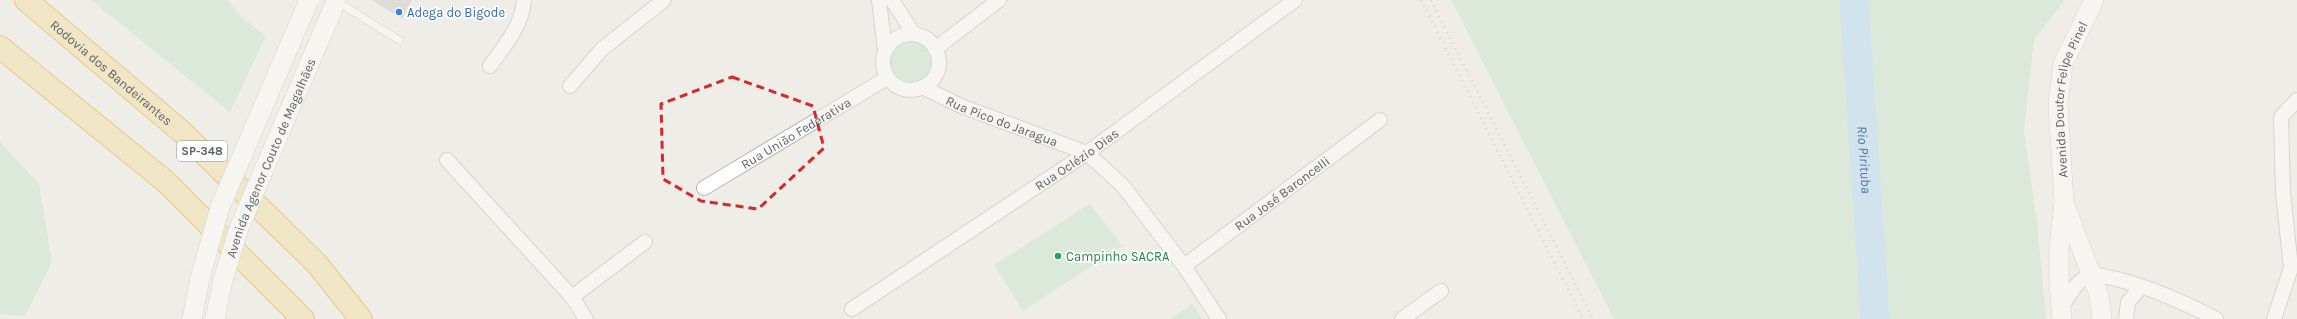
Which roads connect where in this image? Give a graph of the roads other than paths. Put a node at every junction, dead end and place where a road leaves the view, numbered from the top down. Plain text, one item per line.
1 (26, 0) edge
2 (309, 0) edge
3 (524, 0) edge
4 (664, 0) edge
5 (879, 0) edge
6 (892, 0) edge
7 (999, 0) edge
8 (1295, 0) edge
9 (2094, 0) edge
10 (334, 5) edge
11 (914, 34) junction
12 (399, 40) dead end
13 (0, 47) edge
14 (935, 49) junction
15 (885, 51) junction
16 (490, 66) dead end
17 (888, 78) junction
18 (570, 86) dead end
19 (922, 87) junction
20 (2297, 100) edge
21 (1380, 120) dead end
22 (1087, 153) junction
23 (447, 160) dead end
24 (704, 188) dead end
25 (2064, 203) junction
26 (645, 242) dead end
27 (1184, 266) junction
28 (2091, 274) junction
29 (2142, 287) junction
30 (1441, 291) dead end
31 (572, 297) junction
32 (852, 309) dead end
33 (2062, 314) edge
34 (192, 319) edge
35 (215, 319) edge
36 (303, 319) edge
37 (361, 319) edge
38 (586, 319) edge
39 (1219, 319) edge
40 (1402, 319) edge
41 (2102, 319) edge
42 (2126, 319) edge
43 (2216, 319) edge
44 (2274, 319) edge

1 - 37 highway, Rodovia dos Bandeirantes / SP-348
2 - 34 street, Avenida Agenor Couto de Magalhães, bridge
3 - 16 street
4 - 18 street
5 - 15 street
6 - 11 street
7 - 14 street
8 - 22 street, Rua Oclézio Dias
9 - 25 street, Avenida Doutor Felipe Pinel
10 - 12 lane
10 - 35 street, Avenida Agenor Couto de Magalhães, bridge
11 - 14 street
11 - 15 street
13 - 36 highway
14 - 19 street
15 - 17 street
17 - 19 street
17 - 24 street, Rua União Federativa
19 - 22 street, Rua Pico do Jaragua
20 - 44 street
21 - 27 street, Rua José Baroncelli
22 - 27 street, Rua Pico do Jaragua
22 - 32 street, Rua Oclézio Dias
23 - 31 street
25 - 28 street, Avenida Doutor Felipe Pinel
25 - 33 street, Avenida Doutor Felipe Pinel
26 - 31 street
27 - 39 street, Rua Pico do Jaragua
28 - 29 street
28 - 33 street
28 - 41 street, Avenida Doutor Felipe Pinel
29 - 42 street
29 - 43 street
30 - 40 street
31 - 38 street

